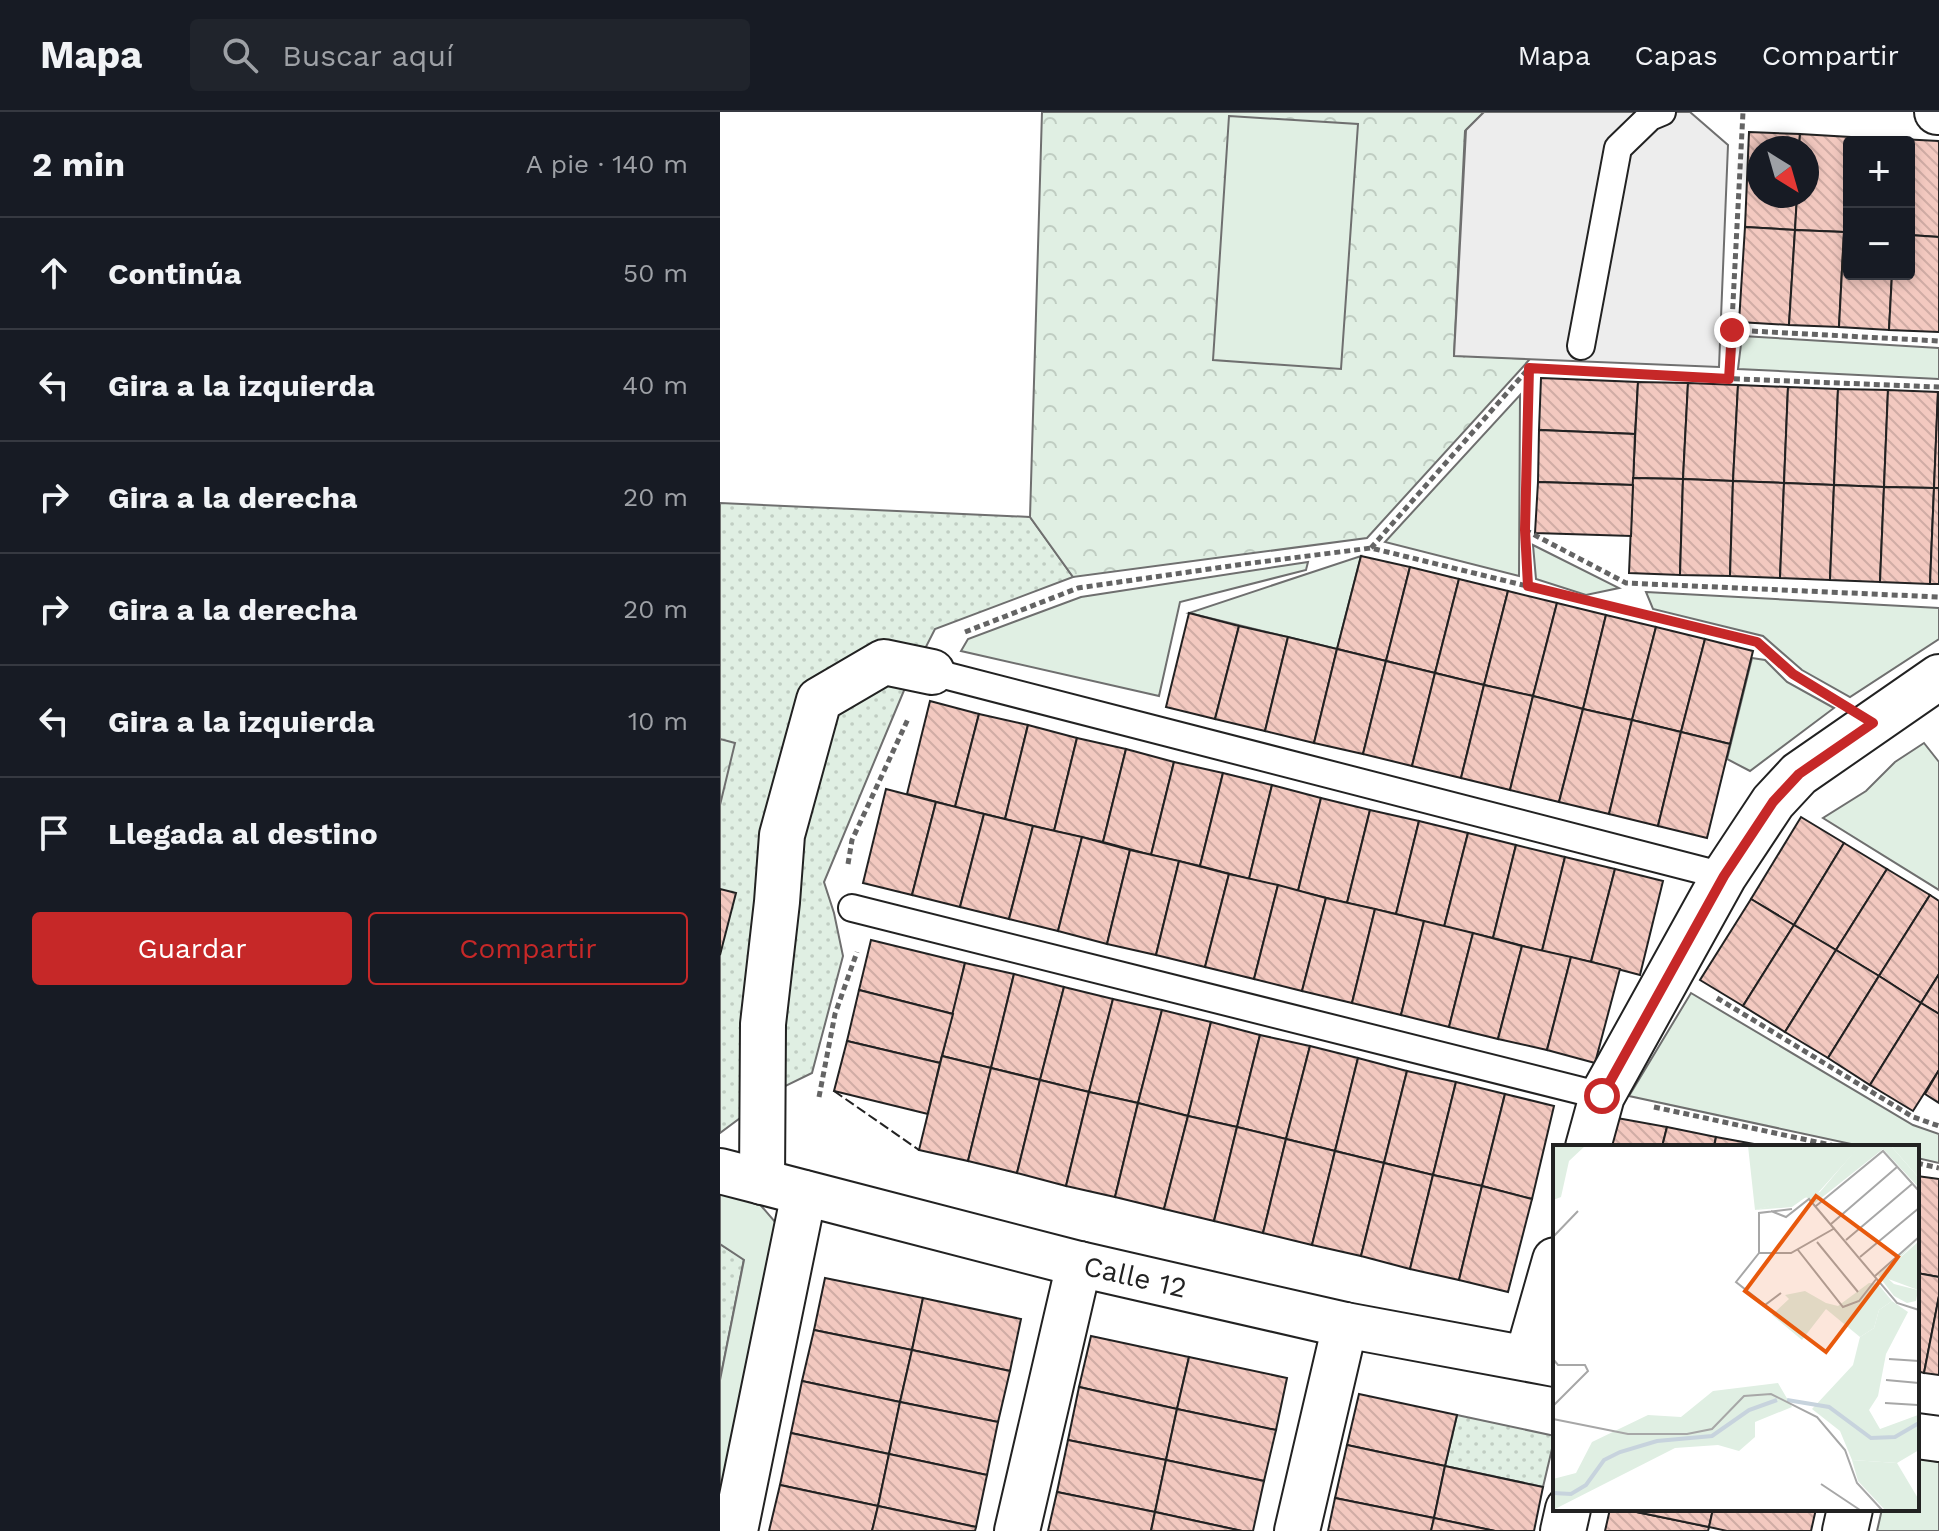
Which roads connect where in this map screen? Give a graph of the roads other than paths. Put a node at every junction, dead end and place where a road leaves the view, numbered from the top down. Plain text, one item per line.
1 (1662, 112) edge
2 (1581, 346) dead end
3 (932, 672) joint
4 (1939, 677) edge
5 (1724, 876) junction
6 (852, 908) dead end
7 (1602, 1096) junction
8 (1589, 1145) edge
9 (720, 1171) edge
10 (762, 1182) junction
11 (804, 1193) junction
12 (1079, 1264) junction
13 (1553, 1274) edge
14 (1345, 1325) junction
15 (1541, 1361) edge
16 (1919, 1436) edge
17 (1939, 1439) edge
18 (1568, 1511) edge
19 (1850, 1511) edge
20 (735, 1531) edge
21 (1017, 1531) edge
22 (1297, 1531) edge
23 (1563, 1531) edge
24 (1845, 1531) edge

1 - 2 lane
3 - 5 lane
3 - 10 street
4 - 5 street
5 - 7 street
6 - 7 lane
7 - 8 street
9 - 10 street, Calle 12
10 - 11 street, Calle 12
11 - 12 street, Calle 12
11 - 20 street
12 - 14 street, Calle 12
12 - 21 street
13 - 15 street
14 - 15 street, Calle 12
14 - 22 street
16 - 17 street
18 - 23 street
19 - 24 street

